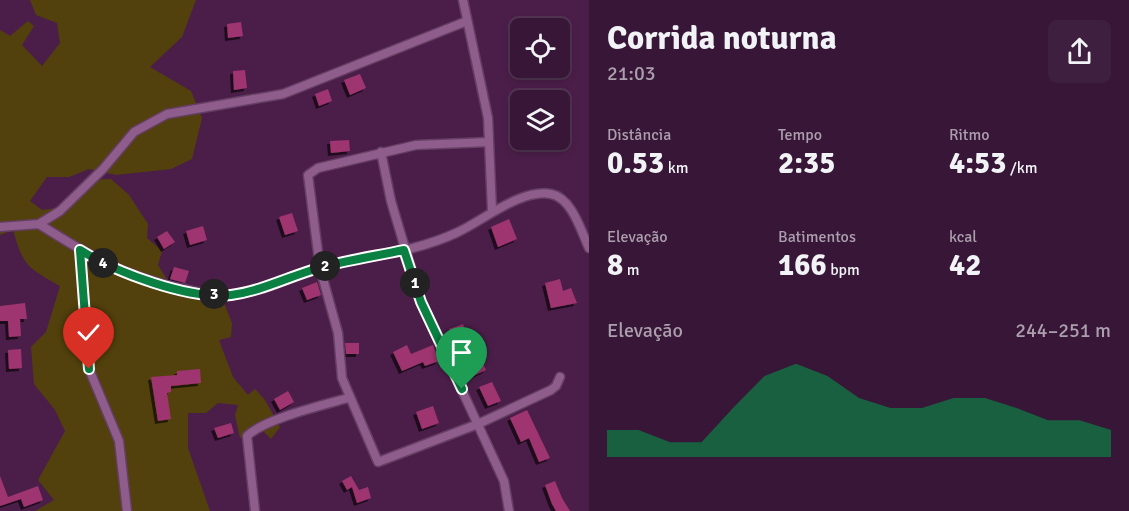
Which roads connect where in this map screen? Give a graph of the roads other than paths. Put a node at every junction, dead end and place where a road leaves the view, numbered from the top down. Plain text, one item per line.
1 (463, 0) edge
2 (467, 21) junction
3 (489, 142) junction
4 (381, 152) junction
5 (492, 210) junction
6 (39, 224) junction
7 (0, 227) edge
8 (589, 248) edge
9 (80, 250) junction
10 (404, 250) junction
11 (320, 267) junction
12 (560, 377) dead end
13 (348, 398) junction
14 (478, 424) junction
15 (127, 511) edge
16 (255, 511) edge
17 (509, 511) edge

1 - 2 street
2 - 3 street
2 - 6 street
3 - 4 street
3 - 5 street
4 - 10 street
4 - 11 street
5 - 8 street
5 - 10 street
6 - 7 street
6 - 9 street
9 - 11 street
9 - 15 street
10 - 11 street
10 - 14 street
11 - 13 street
12 - 14 street
13 - 14 street
13 - 16 street
14 - 17 street

